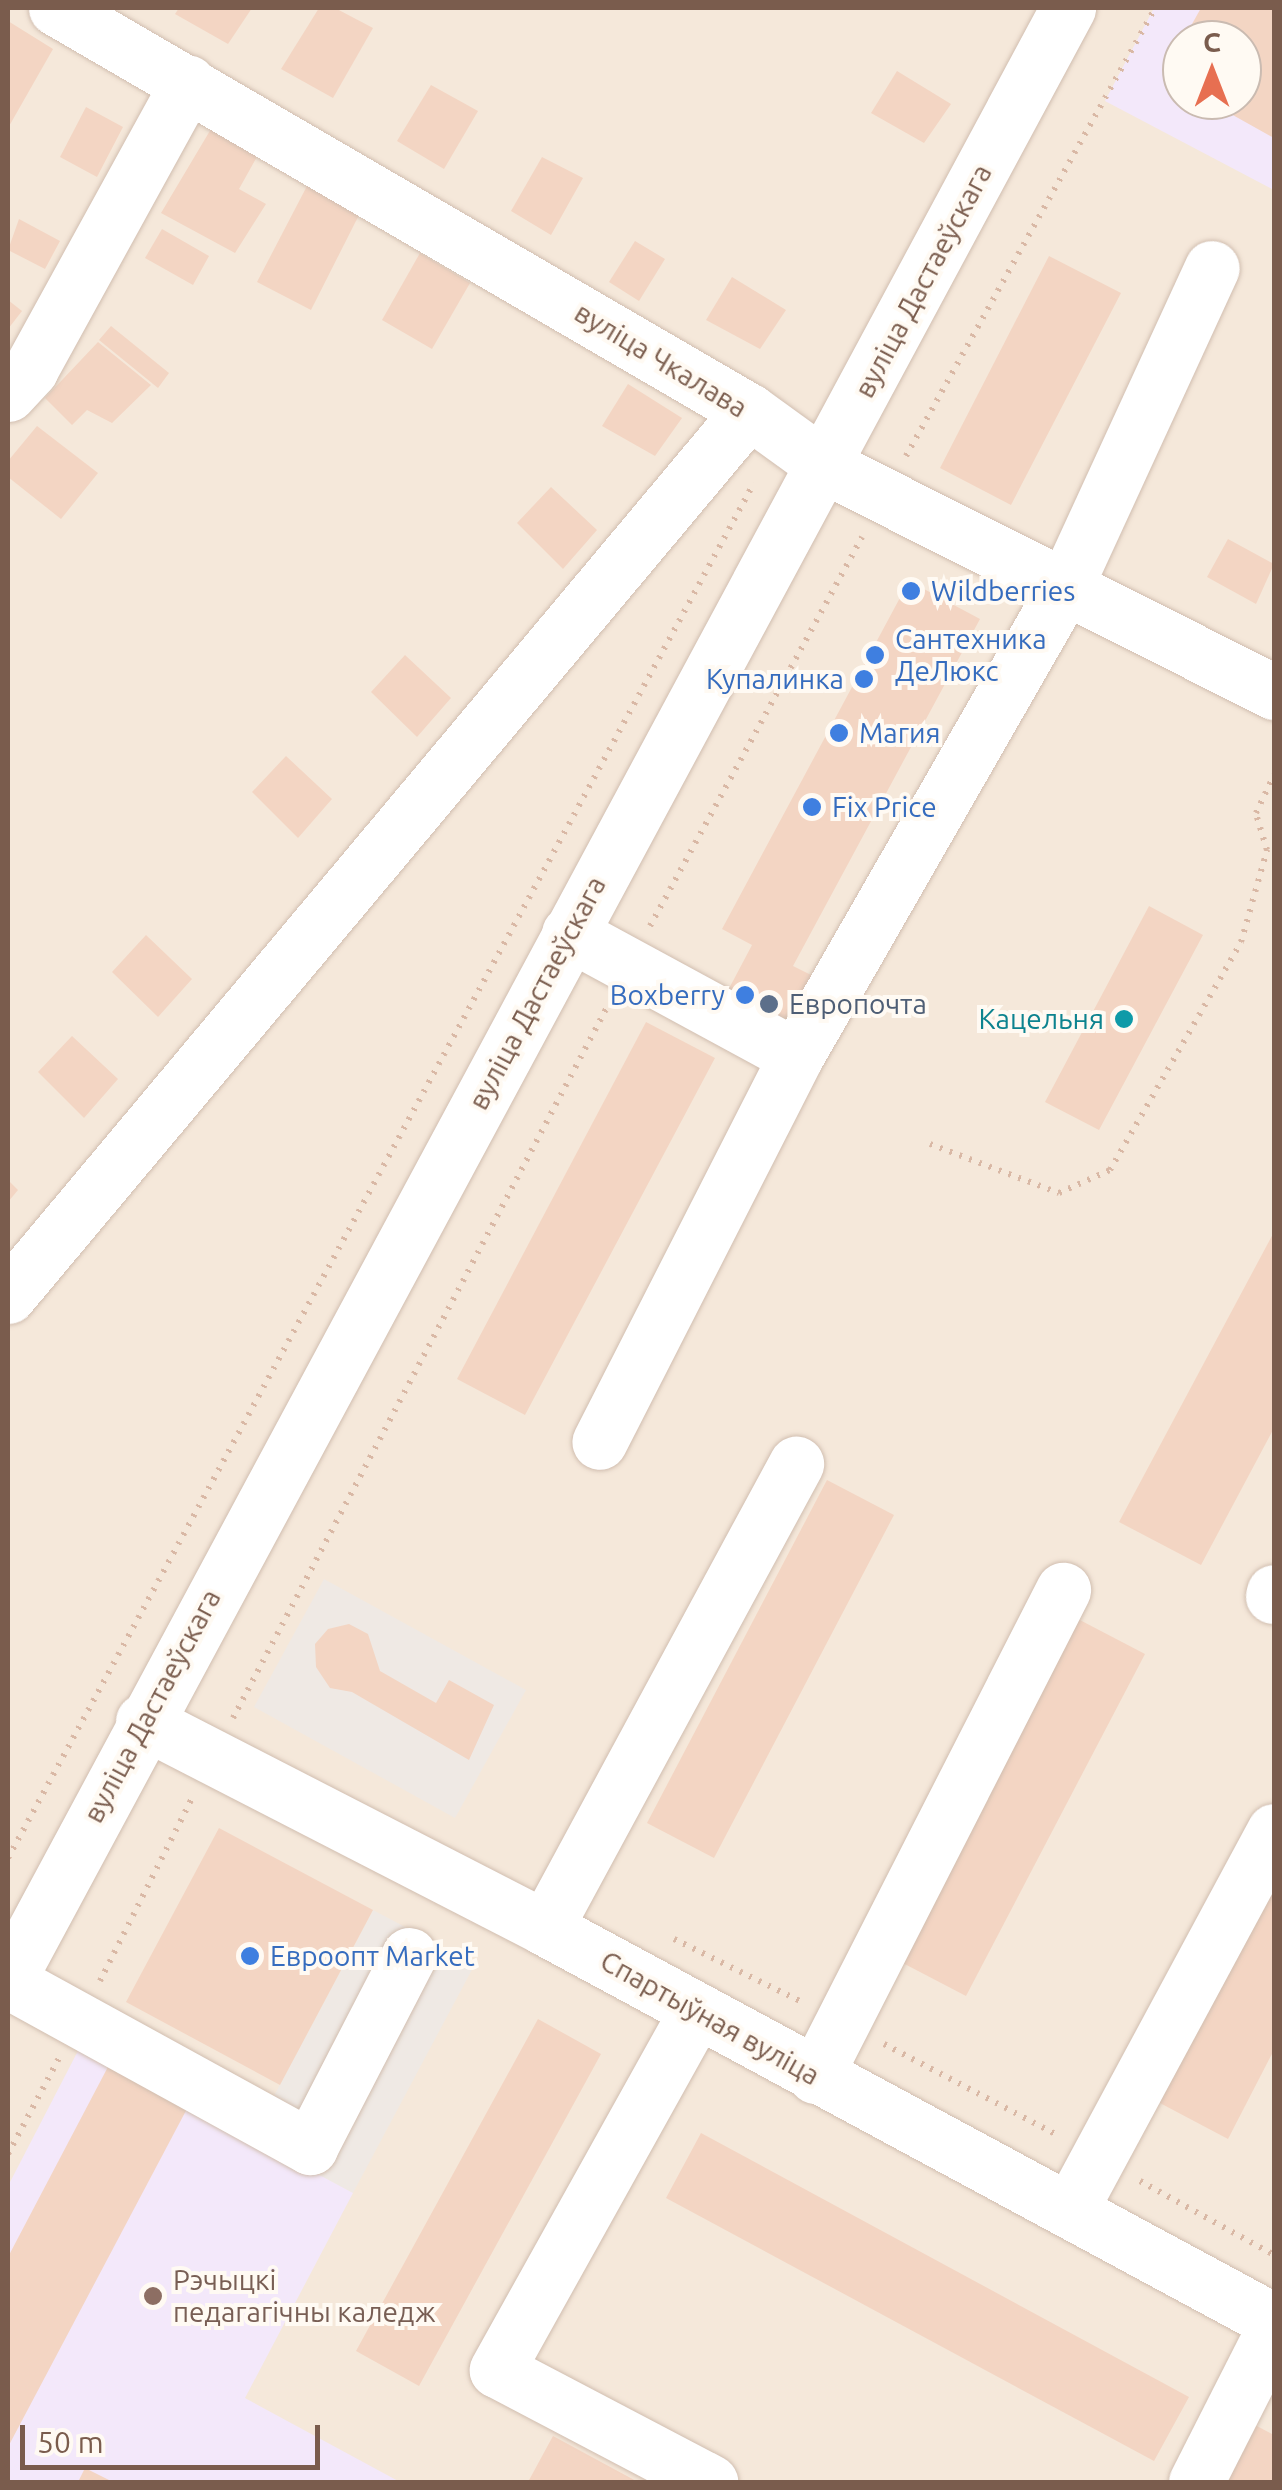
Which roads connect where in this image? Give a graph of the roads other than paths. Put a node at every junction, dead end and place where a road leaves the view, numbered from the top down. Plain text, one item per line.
1 (56, 8) edge
2 (1068, 8) edge
3 (188, 83) junction
4 (1212, 268) dead end
5 (8, 394) edge
6 (765, 422) junction
7 (825, 466) junction
8 (1065, 586) junction
9 (1274, 692) edge
10 (570, 933) junction
11 (796, 1056) junction
12 (8, 1296) edge
13 (599, 1442) dead end
14 (796, 1464) dead end
15 (1063, 1590) dead end
16 (143, 1721) junction
17 (1274, 1831) edge
18 (544, 1928) junction
19 (408, 1955) dead end
20 (8, 1980) edge
21 (696, 2010) junction
22 (815, 2076) junction
23 (1071, 2208) junction
24 (1274, 2324) edge
25 (710, 2482) edge
26 (1196, 2482) edge

1 - 3 street, вуліца Чкалава
2 - 7 street, вуліца Дастаеўскага
3 - 5 street
3 - 6 street, вуліца Чкалава
4 - 8 street
6 - 7 street, вуліца Чкалава
6 - 12 street
7 - 8 street, вуліца Чкалава
7 - 10 street, вуліца Дастаеўскага
8 - 9 street, вуліца Чкалава
8 - 11 street
10 - 11 street
10 - 16 street, вуліца Дастаеўскага
11 - 13 street
14 - 18 street
15 - 22 street
16 - 18 street, Спартыўная вуліца
16 - 20 street, вуліца Дастаеўскага
17 - 23 street
18 - 21 street, Спартыўная вуліца
19 - 20 street
21 - 22 street, Спартыўная вуліца
21 - 25 street
22 - 23 street, Спартыўная вуліца
23 - 24 street, Спартыўная вуліца
24 - 26 street

